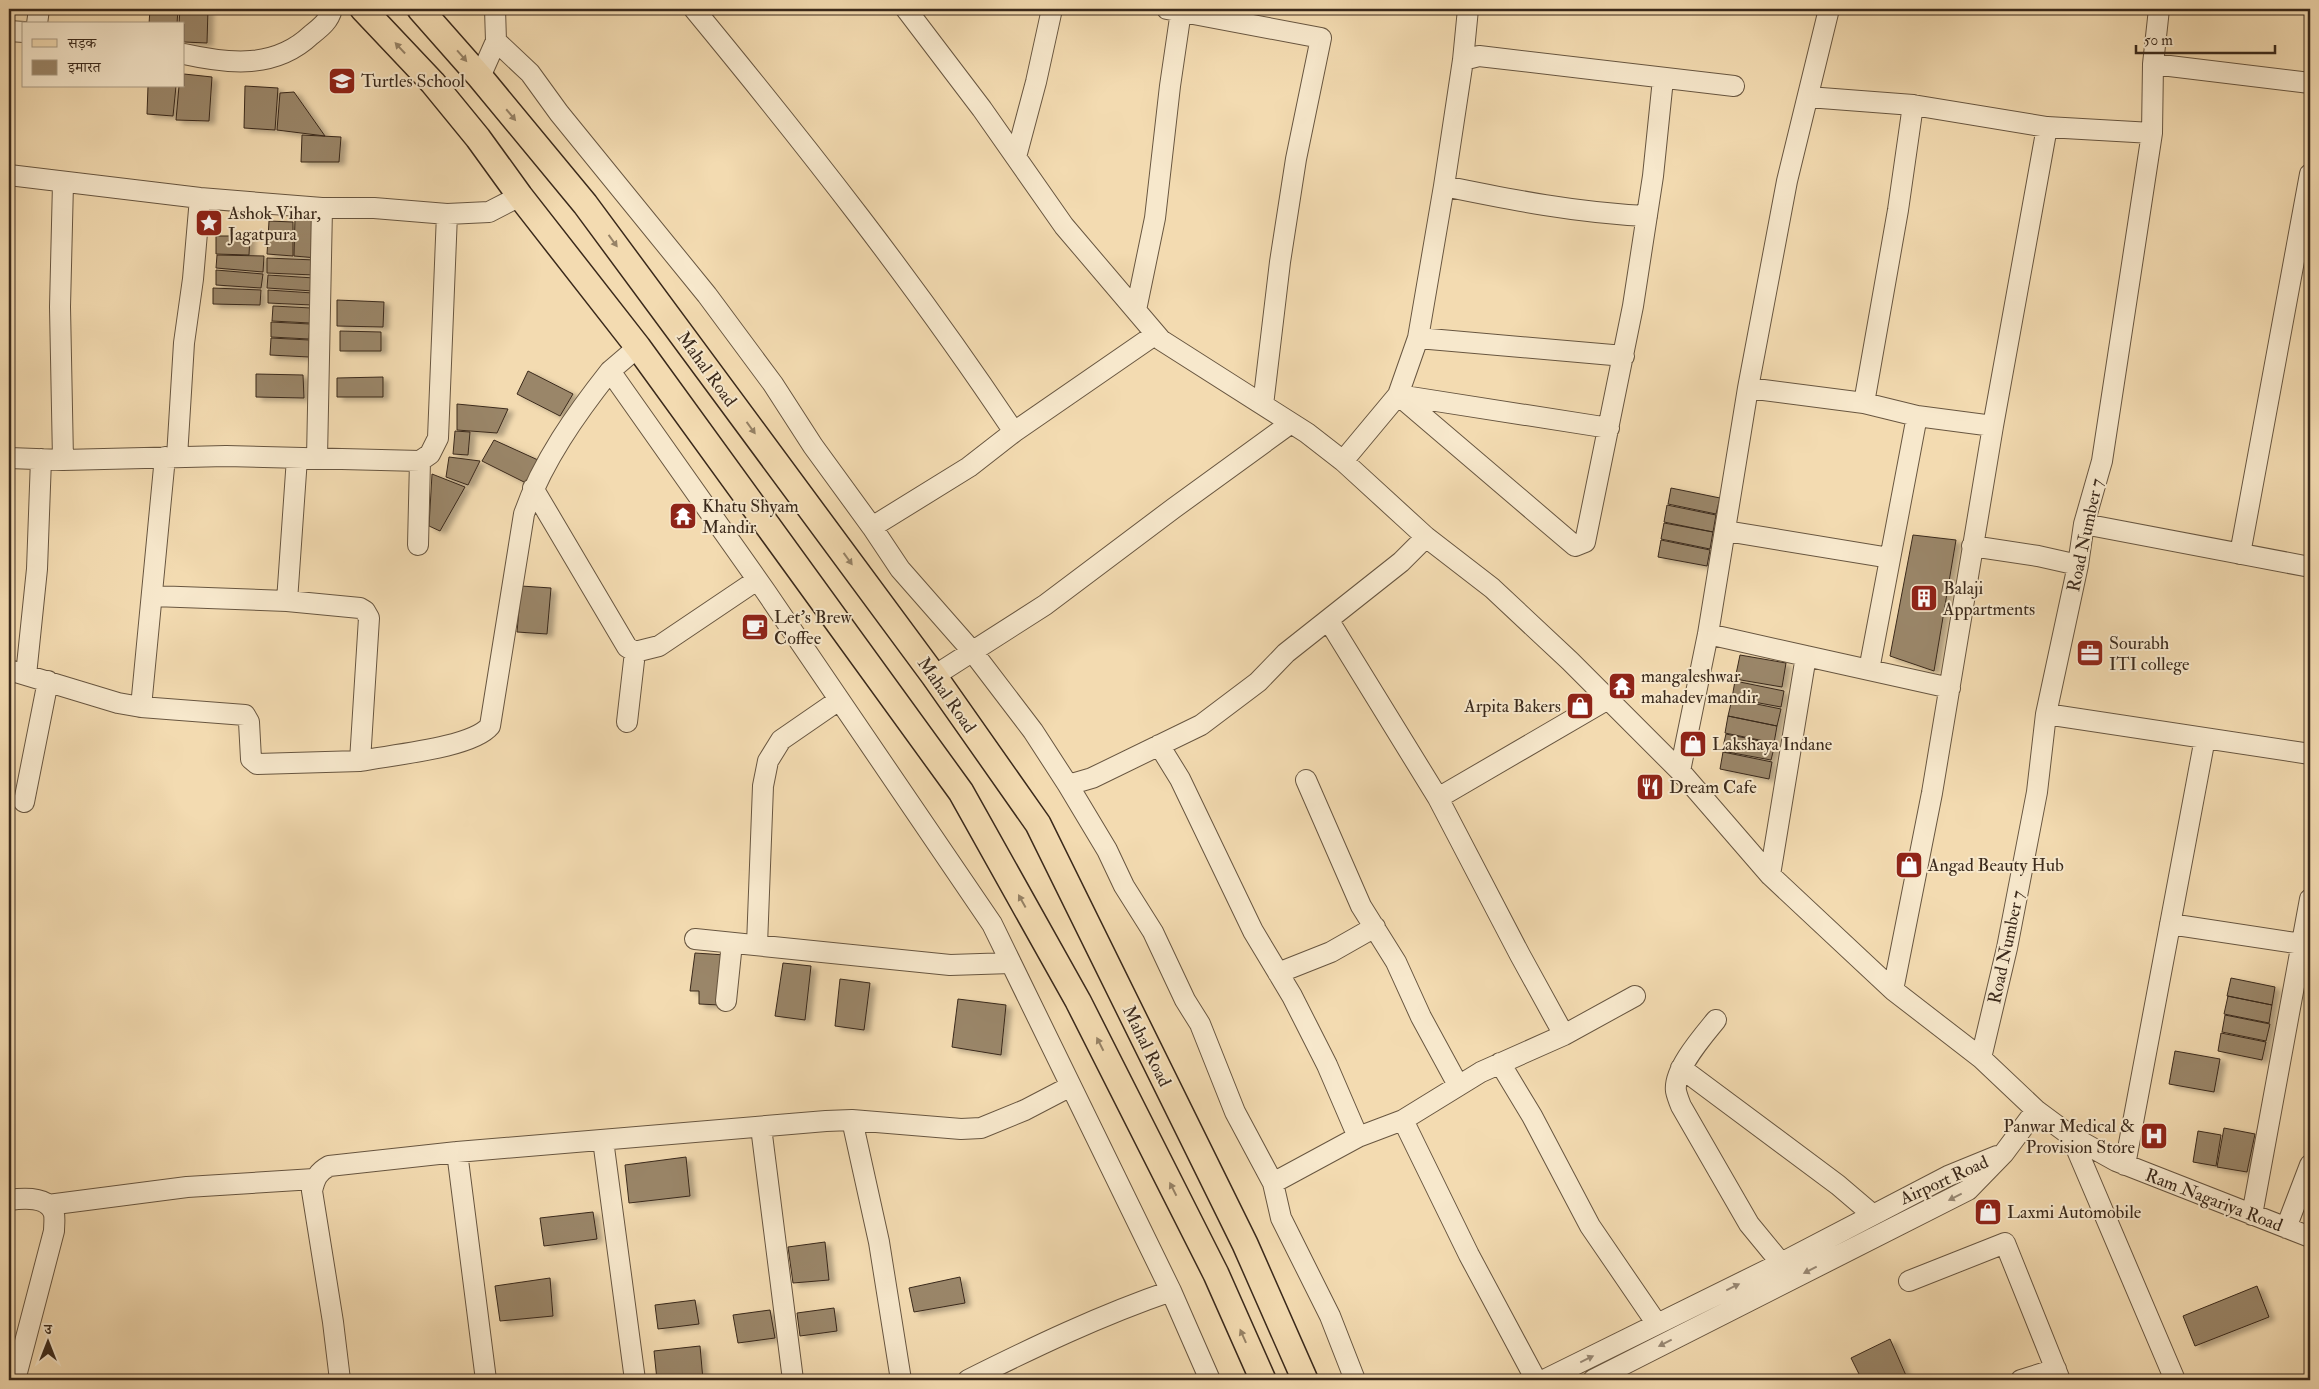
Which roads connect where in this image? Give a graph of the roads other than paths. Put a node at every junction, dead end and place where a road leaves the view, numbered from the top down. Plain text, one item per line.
1 (39, 9) edge
2 (332, 9) edge
3 (363, 9) edge
4 (420, 9) edge
5 (496, 9) edge
6 (694, 9) edge
7 (906, 9) edge
8 (1052, 9) edge
9 (1468, 9) edge
10 (1829, 9) edge
11 (2159, 9) edge
12 (1174, 10) edge
13 (37, 22) edge
14 (9, 31) edge
15 (22, 32) edge
16 (496, 41) junction
17 (185, 54) edge
18 (1463, 60) junction
19 (2153, 64) junction
20 (480, 77) junction
21 (1663, 79) junction
22 (2310, 83) edge
23 (1734, 86) dead end
24 (1808, 97) junction
25 (1913, 105) junction
26 (2047, 127) junction
27 (2152, 133) junction
28 (1016, 157) junction
29 (2310, 174) edge
30 (9, 175) edge
31 (64, 183) junction
32 (1444, 186) junction
33 (520, 196) junction
34 (200, 198) junction
35 (322, 208) junction
36 (447, 214) junction
37 (1647, 216) junction
38 (1136, 310) junction
39 (1156, 334) junction
40 (1418, 338) junction
41 (638, 348) junction
42 (1624, 356) junction
43 (610, 371) junction
44 (1748, 388) junction
45 (1398, 395) junction
46 (1864, 403) junction
47 (1263, 405) junction
48 (1917, 416) junction
49 (1292, 423) junction
50 (1993, 426) junction
51 (1610, 428) junction
52 (1014, 432) junction
53 (171, 457) junction
54 (9, 458) edge
55 (297, 458) junction
56 (317, 458) junction
57 (41, 459) junction
58 (63, 460) junction
59 (420, 461) junction
60 (1343, 461) junction
61 (533, 488) junction
62 (2084, 524) junction
63 (872, 526) junction
64 (1726, 531) junction
65 (1426, 537) junction
66 (418, 545) dead end
67 (1972, 546) junction
68 (2240, 554) junction
69 (1890, 558) junction
70 (2078, 564) junction
71 (2310, 567) edge
72 (757, 580) junction
73 (154, 596) junction
74 (287, 601) junction
75 (1329, 621) junction
76 (1708, 634) junction
77 (972, 651) junction
78 (635, 652) junction
79 (1806, 656) junction
80 (1870, 670) junction
81 (18, 673) edge
82 (934, 676) junction
83 (48, 681) junction
84 (1950, 688) junction
85 (1608, 698) junction
86 (839, 700) junction
87 (141, 707) junction
88 (2046, 714) junction
89 (627, 722) dead end
90 (2205, 738) junction
91 (1159, 745) junction
92 (2310, 754) edge
93 (360, 761) junction
94 (1680, 771) junction
95 (1306, 780) dead end
96 (1068, 785) junction
97 (1438, 798) junction
98 (24, 802) dead end
99 (1770, 874) junction
100 (2310, 899) edge
101 (2170, 924) junction
102 (1375, 927) junction
103 (694, 939) dead end
104 (732, 943) junction
105 (2302, 944) junction
106 (757, 945) junction
107 (1011, 963) junction
108 (1278, 973) junction
109 (1893, 990) junction
110 (1635, 996) dead end
111 (726, 1000) dead end
112 (1716, 1020) dead end
113 (1564, 1035) junction
114 (1981, 1058) junction
115 (1500, 1063) junction
116 (1681, 1068) junction
117 (1458, 1085) junction
118 (1071, 1086) junction
119 (2036, 1110) junction
120 (852, 1120) junction
121 (1403, 1120) junction
122 (761, 1127) junction
123 (2071, 1136) junction
124 (1358, 1137) junction
125 (603, 1140) junction
126 (457, 1152) junction
127 (2004, 1153) junction
128 (2125, 1165) junction
129 (2310, 1165) edge
130 (314, 1179) junction
131 (1273, 1183) junction
132 (9, 1200) edge
133 (48, 1205) junction
134 (1872, 1214) junction
135 (2252, 1215) junction
136 (2286, 1228) junction
137 (2310, 1237) edge
138 (1781, 1263) junction
139 (1909, 1281) dead end
140 (1171, 1291) junction
141 (1657, 1324) junction
142 (2058, 1374) edge
143 (15, 1380) edge
144 (340, 1380) edge
145 (486, 1380) edge
146 (634, 1380) edge
147 (793, 1380) edge
148 (901, 1380) edge
149 (968, 1380) edge
150 (1210, 1380) edge
151 (1263, 1380) edge
152 (1305, 1380) edge
153 (1355, 1380) edge
154 (1536, 1380) edge
155 (1544, 1380) edge
156 (1593, 1380) edge
157 (2021, 1380) edge
158 (2175, 1380) edge

1 - 13 street
2 - 17 street
33 -> 3 main road
4 -> 20 main road, Mahal Road
5 - 16 street
6 - 52 street
7 - 28 street, Ram Nagariya Road
8 - 28 street
9 - 18 street
10 - 24 street
11 - 19 street, Road Number 7
12 - 38 street
12 - 47 street
14 - 15 street
16 - 20 street
16 - 63 street
18 - 21 street
18 - 32 street
19 - 22 street
19 - 27 street, Road Number 7
20 -> 82 main road, Mahal Road
21 - 23 street
21 - 37 street
24 - 25 street
24 - 44 street
25 - 26 street
25 - 46 street
26 - 27 street
26 - 50 street
27 - 62 street, Road Number 7
28 - 38 street, Ram Nagariya Road
29 - 68 street
30 - 31 street
31 - 34 street
31 - 58 street
32 - 37 street
32 - 40 street
33 - 36 street
33 - 41 main road
34 - 35 street
34 - 53 street
35 - 36 street
35 - 56 street
36 - 59 street
37 - 42 street
38 - 39 street, Ram Nagariya Road
39 - 47 street, Ram Nagariya Road
39 - 52 street
40 - 42 street
40 - 45 street
41 - 43 street
151 -> 41 main road
42 - 51 street
43 - 61 street
43 - 72 street
44 - 46 street
44 - 64 street
45 - 51 street
45 - 51 street
45 - 60 street
46 - 48 street
47 - 49 street, Ram Nagariya Road
48 - 50 street
48 - 69 street
49 - 60 street, Ram Nagariya Road
49 - 77 street
50 - 67 street
52 - 63 street
53 - 55 street
53 - 58 street
53 - 73 street
54 - 57 street
55 - 56 street
55 - 74 street
56 - 59 street
57 - 58 street
57 - 81 street
59 - 66 street
60 - 65 street, Ram Nagariya Road
61 - 78 street
61 - 93 street
62 - 68 street
62 - 70 street, Road Number 7
63 - 77 street
64 - 69 street
64 - 76 street
65 - 75 street
65 - 85 street, Ram Nagariya Road
67 - 70 street
67 - 84 street
68 - 71 street
69 - 80 street
70 - 88 street, Road Number 7
72 - 78 street
72 - 86 street
73 - 74 street
73 - 87 street
74 - 93 street
75 - 91 street
75 - 97 street
76 - 79 street
76 - 94 street
77 - 82 street
77 - 96 street
78 - 89 street
79 - 80 street
79 - 99 street
80 - 84 street
81 - 83 street
82 - 152 main road, Mahal Road
83 - 87 street
83 - 98 street
84 - 109 street
85 - 94 street, Ram Nagariya Road
85 - 97 street
86 - 106 street
86 - 107 street
87 - 93 street
88 - 90 street
88 - 114 street, Road Number 7
90 - 92 street
90 - 101 street
91 - 96 street
91 - 108 street
94 - 99 street, Ram Nagariya Road
95 - 102 street
96 - 131 street
97 - 113 street
99 - 109 street, Ram Nagariya Road
100 - 105 street
101 - 105 street
101 - 128 street
102 - 108 street
102 - 117 street
103 - 104 street
104 - 106 street
104 - 111 street
105 - 135 street
106 - 107 street
107 - 118 street
108 - 124 street
109 - 114 street, Ram Nagariya Road
110 - 113 street
112 - 116 street
113 - 115 street
114 - 119 street, Ram Nagariya Road
115 - 117 street
115 - 141 street
116 - 134 street
116 - 138 street
117 - 121 street
118 - 120 street
118 - 140 street
119 - 123 street, Ram Nagariya Road
119 - 127 street
120 - 122 street
120 - 148 street
121 - 124 street
121 - 154 street
122 - 125 street
122 - 147 street
123 - 128 street, Ram Nagariya Road
123 - 158 street
124 - 131 street
125 - 126 street
125 - 146 street
126 - 130 street
126 - 145 street
127 - 134 street, Airport Road
127 -> 156 street, Airport Road
128 - 135 street, Ram Nagariya Road
129 - 136 street
130 - 133 street
130 - 144 street
131 - 153 street
132 - 133 street
133 - 143 street
134 - 138 street, Airport Road
135 - 136 street, Ram Nagariya Road
136 - 137 street, Ram Nagariya Road
141 -> 138 street, Airport Road
139 - 142 street
140 - 149 street
140 - 150 street
155 -> 141 street, Airport Road
142 - 157 street

